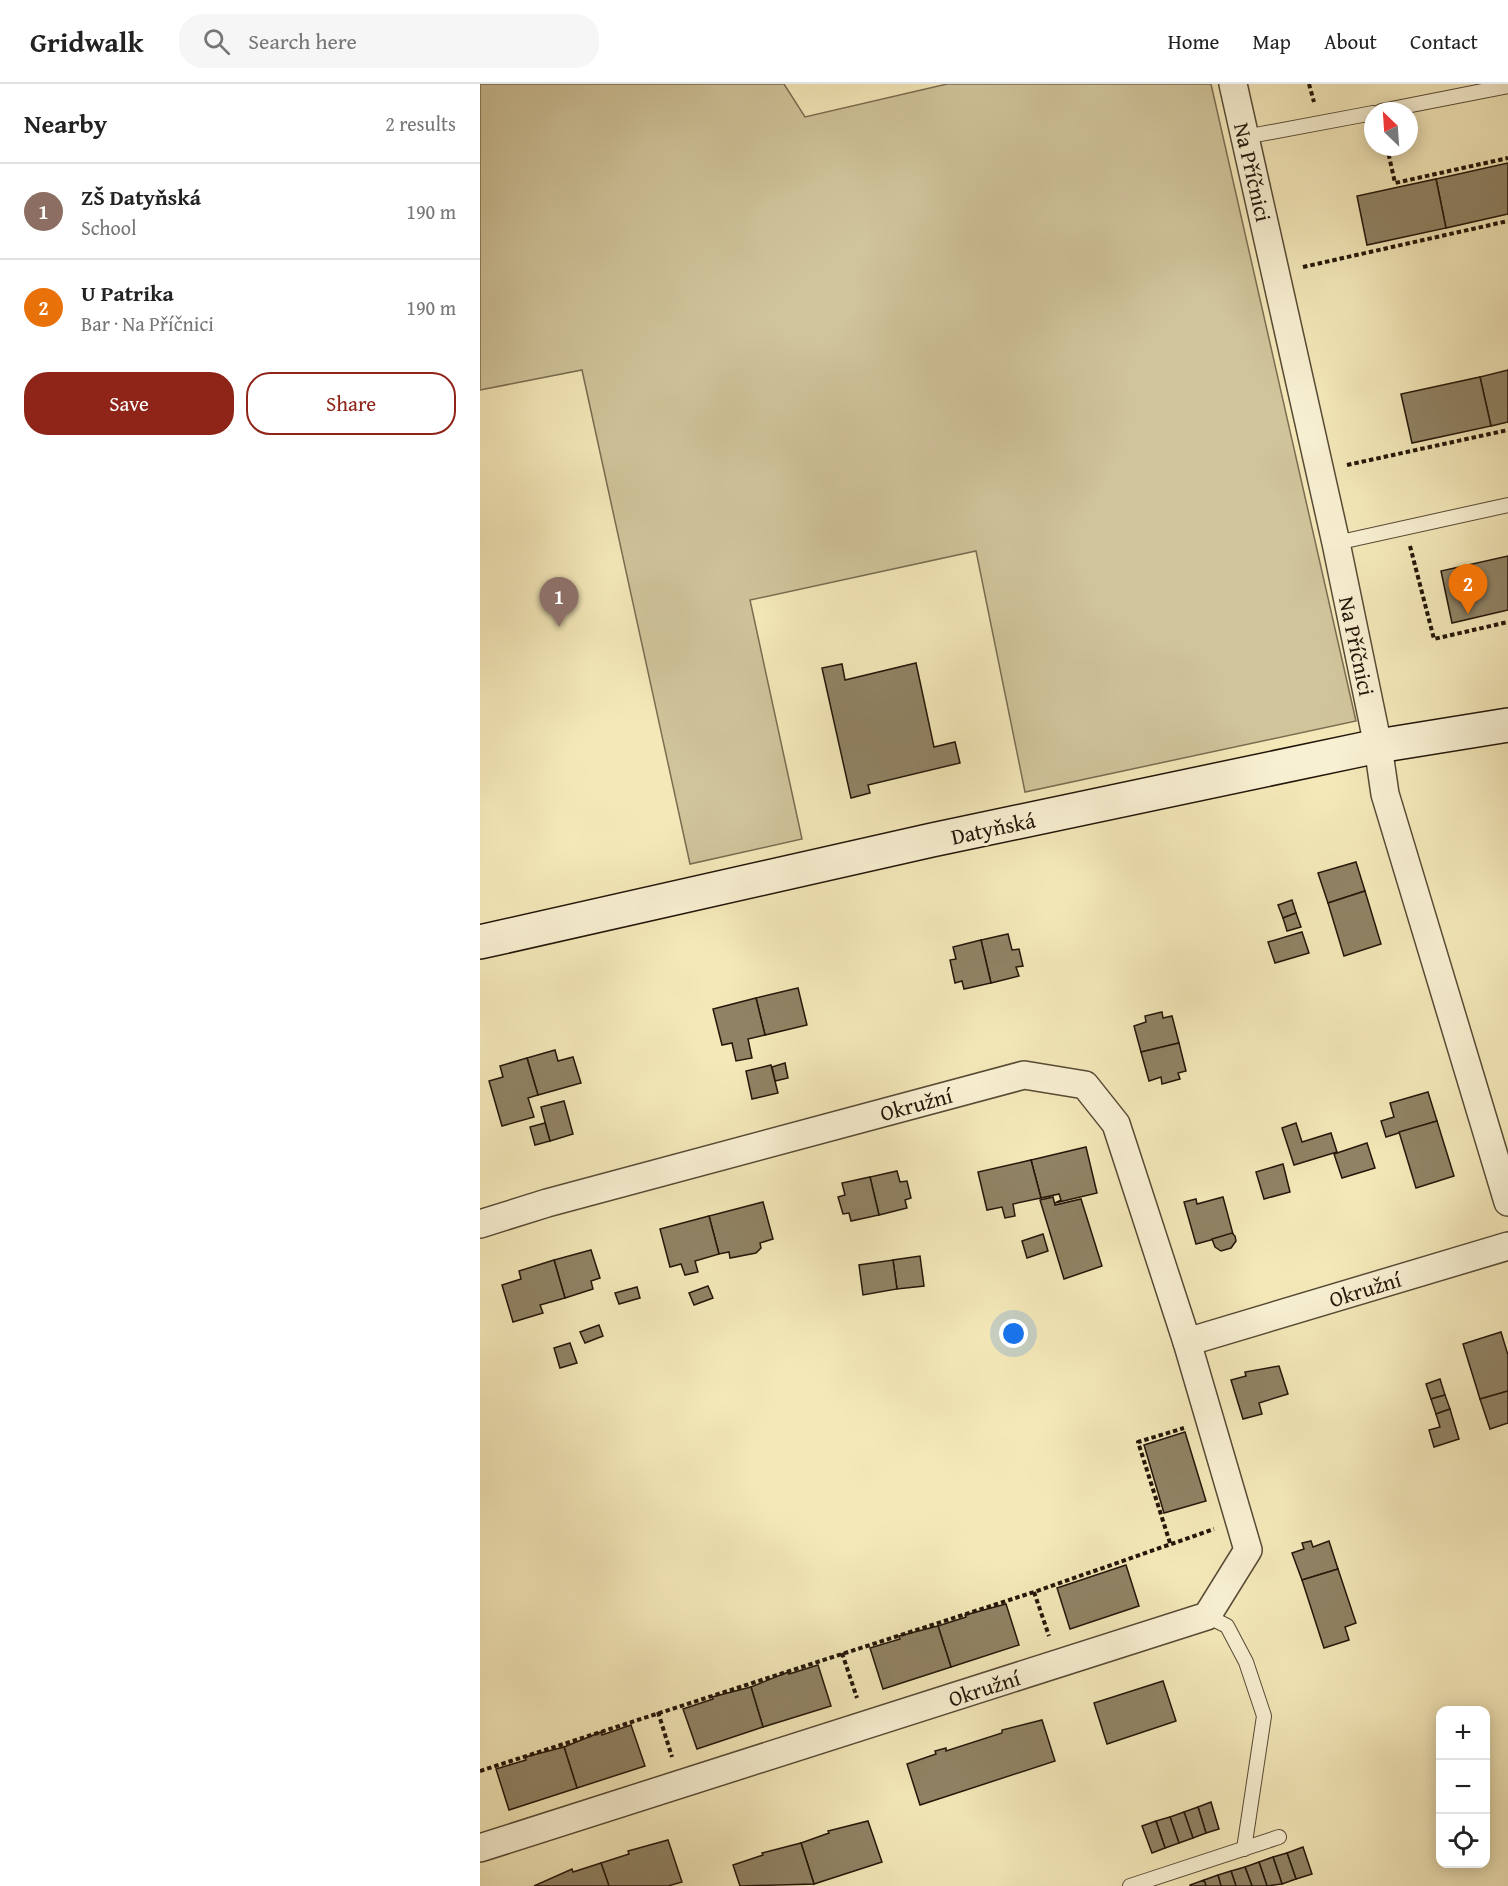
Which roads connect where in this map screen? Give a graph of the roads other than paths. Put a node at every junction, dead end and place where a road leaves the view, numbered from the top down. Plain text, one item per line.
1 (1233, 84) edge
2 (1508, 86) edge
3 (1418, 104) edge
4 (1364, 115) edge
5 (1245, 137) junction
6 (1508, 505) edge
7 (1336, 543) junction
8 (1508, 725) edge
9 (1378, 746) junction
10 (480, 942) edge
11 (1508, 1202) edge
12 (480, 1224) edge
13 (1508, 1245) edge
14 (1187, 1342) junction
15 (1208, 1616) junction
16 (1279, 1837) dead end
17 (480, 1848) edge
18 (1244, 1849) junction
19 (1130, 1886) edge

1 - 5 street, Na Příčnici
2 - 3 lane
4 - 5 lane
5 - 7 street, Na Příčnici
6 - 7 lane
7 - 9 street, Na Příčnici
8 - 9 main road, Datyňská
9 - 10 main road, Datyňská
9 - 11 street, Na Příčnici
12 - 14 street, Okružní
13 - 14 street, Okružní
14 - 15 street, Okružní
15 - 17 street, Okružní
15 - 18 lane
16 - 18 lane
18 - 19 lane

